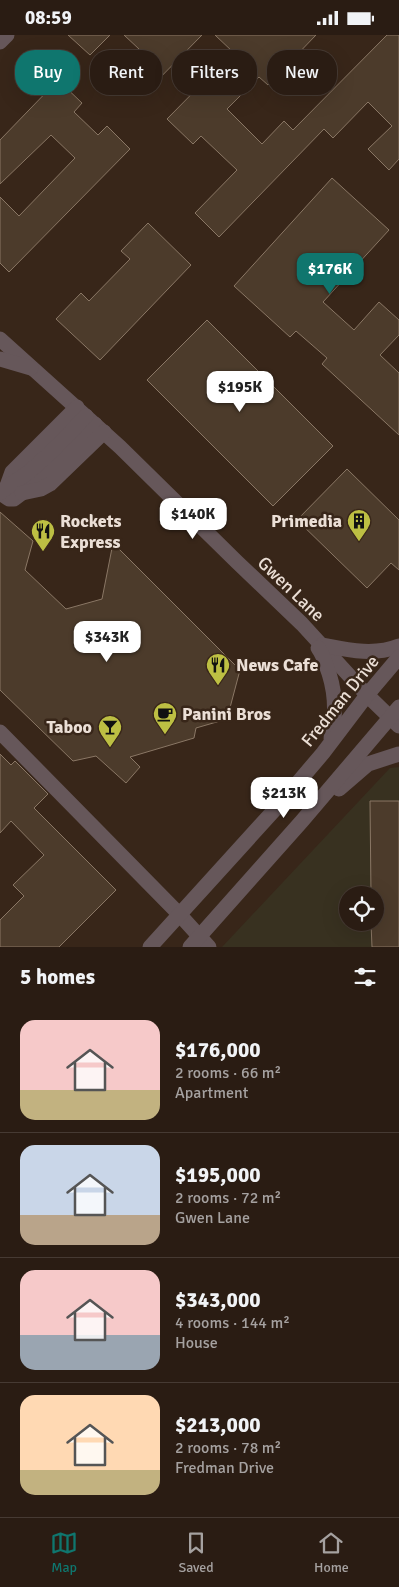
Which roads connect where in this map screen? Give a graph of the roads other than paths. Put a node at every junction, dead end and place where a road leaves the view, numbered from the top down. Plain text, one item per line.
1 (7, 35) edge
2 (0, 42) edge
3 (0, 339) edge
4 (0, 359) edge
5 (35, 369) junction
6 (91, 420) junction
7 (2, 490) edge
8 (302, 624) junction
9 (322, 645) junction
10 (399, 646) edge
11 (399, 657) edge
12 (367, 695) junction
13 (396, 717) edge
14 (0, 732) edge
15 (323, 753) junction
16 (399, 754) edge
17 (302, 821) junction
18 (180, 915) junction
19 (200, 944) edge
20 (150, 947) edge

1 - 2 street
3 - 5 street, Gwen Lane
4 - 5 street
5 - 6 street, Gwen Lane
6 - 7 street
6 - 7 street
6 - 8 street, Gwen Lane
8 - 9 street, Gwen Lane
8 - 15 street
9 - 10 street
9 - 12 street, Gwen Lane
11 - 12 street, Fredman Drive
12 - 13 street, Gwen Lane
12 - 15 street, Fredman Drive
13 - 17 street
14 - 18 street
15 - 18 street, Fredman Drive
16 - 17 street
17 - 19 street
18 - 19 street
18 - 20 street, Fredman Drive

